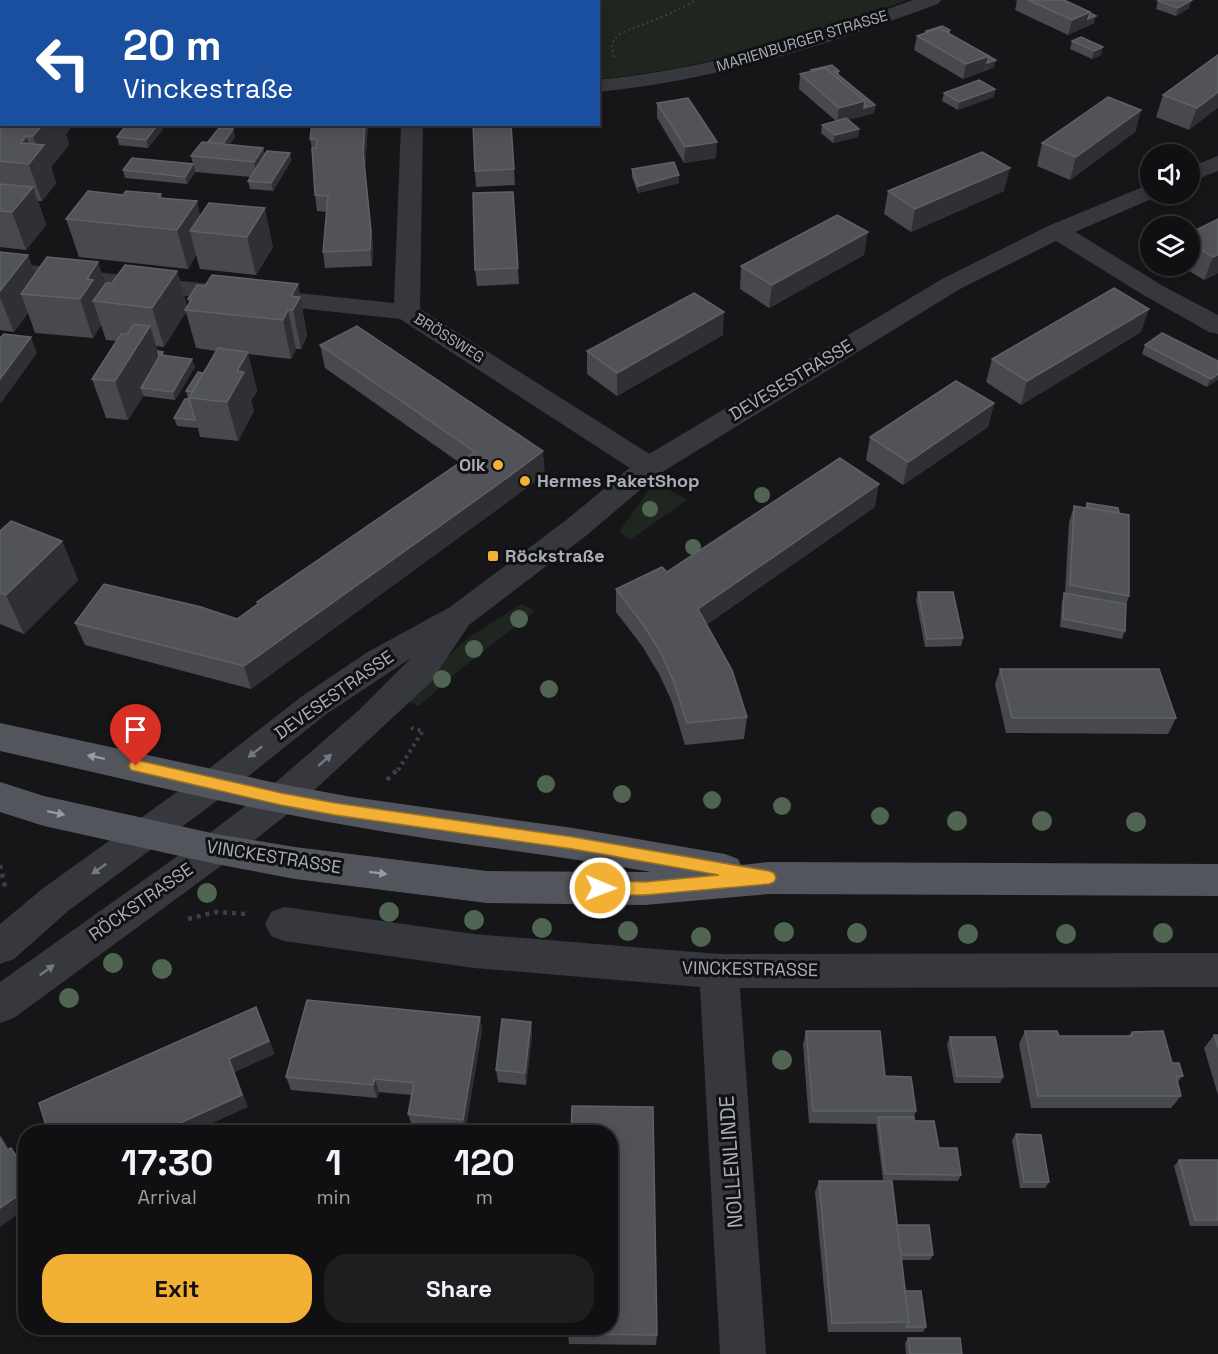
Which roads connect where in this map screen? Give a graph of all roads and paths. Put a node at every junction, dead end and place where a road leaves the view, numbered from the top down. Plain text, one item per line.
1 (697, 0) edge
2 (931, 0) edge
3 (625, 83) junction
4 (600, 86) edge
5 (412, 126) edge
6 (1218, 163) edge
7 (1200, 171) edge
8 (1140, 195) edge
9 (1057, 231) junction
10 (0, 269) edge
11 (407, 312) junction
12 (1218, 326) edge
13 (649, 467) junction
14 (460, 615) junction
15 (0, 737) edge
16 (214, 784) junction
17 (0, 797) edge
18 (281, 799) junction
19 (149, 833) junction
20 (216, 849) junction
21 (769, 878) junction
22 (1218, 880) edge
23 (284, 924) dead end
24 (0, 947) edge
25 (1218, 970) edge
26 (719, 971) junction
27 (0, 1005) edge
28 (743, 1354) edge

1 - 3 path
2 - 3 street, MARIENBURGER STRASSE
3 - 4 street, MARIENBURGER STRASSE
5 - 11 street, BRÖSSWEG
6 - 7 street
8 - 9 street, DEVESESTRASSE
9 - 12 street
9 - 13 street, DEVESESTRASSE
10 - 11 street
11 - 13 street, BRÖSSWEG
13 - 14 street, DEVESESTRASSE
14 -> 16 street, DEVESESTRASSE
18 -> 14 street, DEVESESTRASSE
16 -> 15 main road, VINCKESTRASSE
16 - 18 main road, VINCKESTRASSE
16 - 19 street
17 -> 19 main road, VINCKESTRASSE
18 - 20 street, RÖCKSTRASSE
18 - 21 main road, VINCKESTRASSE
19 - 20 main road, VINCKESTRASSE
19 -> 24 street
20 -> 21 main road, VINCKESTRASSE
27 -> 20 street, RÖCKSTRASSE
21 - 22 main road, VINCKESTRASSE
23 - 26 street, VINCKESTRASSE
25 - 26 street, VINCKESTRASSE
26 - 28 street, NOLLENLINDE

